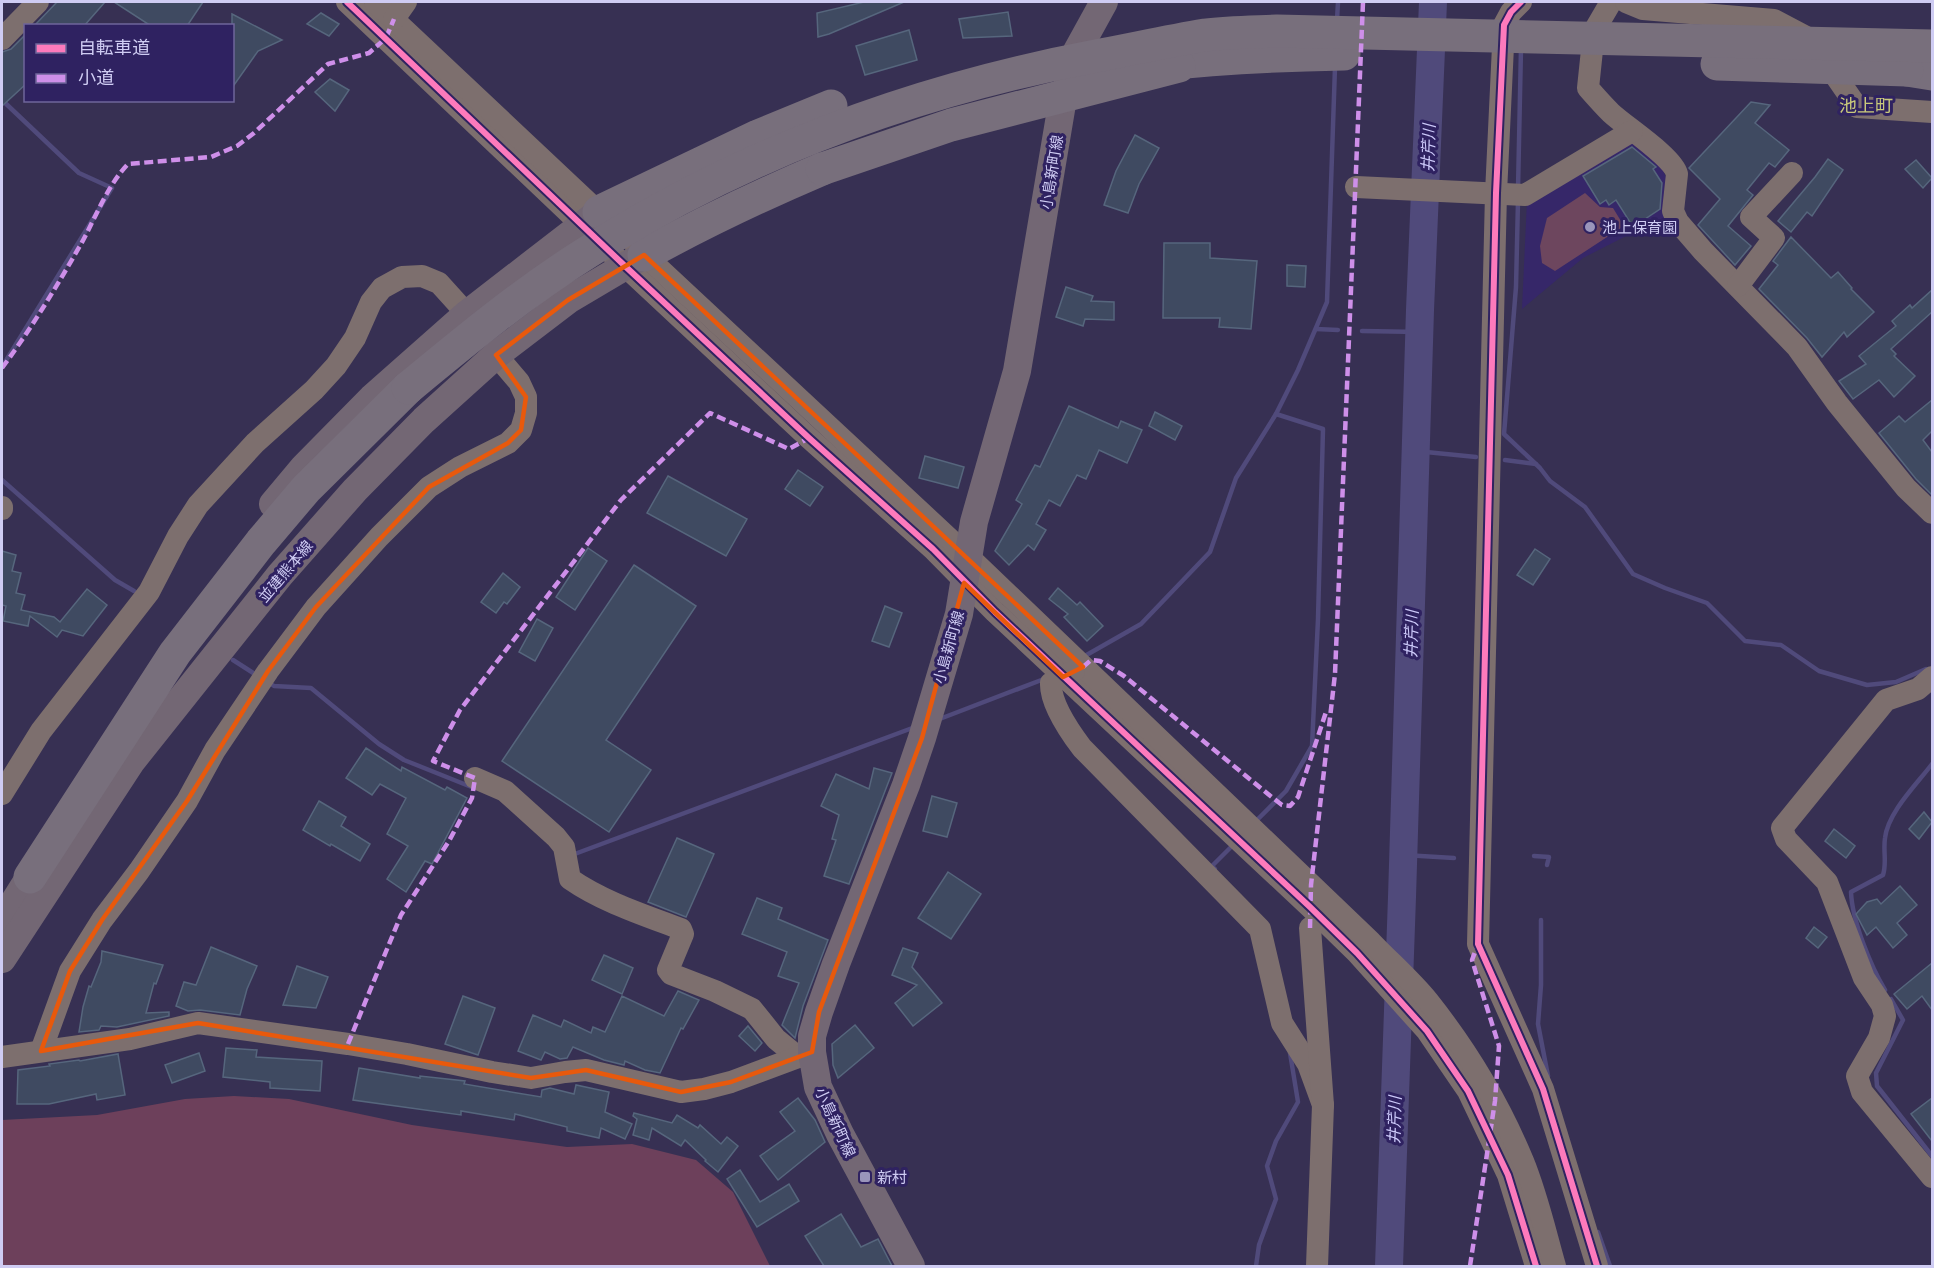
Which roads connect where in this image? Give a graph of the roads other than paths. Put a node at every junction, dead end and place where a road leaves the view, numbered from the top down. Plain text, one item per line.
1 (38, 2) edge
2 (347, 2) edge
3 (375, 2) edge
4 (1104, 2) edge
5 (1611, 2) edge
6 (1626, 2) edge
7 (1516, 7) edge
8 (400, 10) edge
9 (2, 39) edge
10 (1932, 46) edge
11 (1207, 47) junction
12 (1920, 72) edge
13 (1932, 112) edge
14 (1632, 131) junction
15 (1792, 173) dead end
16 (543, 174) junction
17 (1356, 187) dead end
18 (1502, 193) junction
19 (591, 219) junction
20 (635, 261) junction
21 (1738, 286) junction
22 (467, 314) junction
23 (496, 355) junction
24 (414, 394) junction
25 (1932, 511) edge
26 (967, 570) junction
27 (1073, 672) junction
28 (1925, 683) edge
29 (131, 762) junction
30 (475, 778) dead end
31 (2, 794) edge
32 (30, 877) junction
33 (1310, 918) junction
34 (2, 921) edge
35 (2, 959) edge
36 (41, 1051) junction
37 (805, 1054) junction
38 (2, 1057) edge
39 (1323, 1105) junction
40 (1932, 1178) edge
41 (911, 1266) edge
42 (1317, 1266) edge
43 (1536, 1266) edge
44 (1555, 1266) edge
45 (1597, 1266) edge

1 - 9 street
2 - 16 street
3 - 8 street
4 - 26 main road, 小島新町線
5 - 14 street
6 - 13 street
7 - 18 street
8 - 16 street
10 - 11 highway, bridge
11 - 12 highway, bridge
11 - 19 highway, bridge
11 - 20 highway, bridge
11 - 24 highway, bridge
14 - 18 street
14 - 21 street
15 - 21 street
16 - 19 street
17 - 18 street
18 - 45 street
19 - 20 street
19 - 22 main road
20 - 23 main road, 並建熊本線
20 - 26 street
21 - 25 street
22 - 31 street
22 - 32 main road
23 - 29 main road, 並建熊本線
23 - 36 street
24 - 29 highway
24 - 32 highway
26 - 27 street
26 - 37 main road, 小島新町線
27 - 33 street
27 - 39 street
27 - 44 street
28 - 40 street
29 - 35 main road, 並建熊本線
30 - 37 street
32 - 34 main road
33 - 39 street
33 - 43 street
36 - 37 street
36 - 38 street
37 - 41 main road, 小島新町線
39 - 42 street

